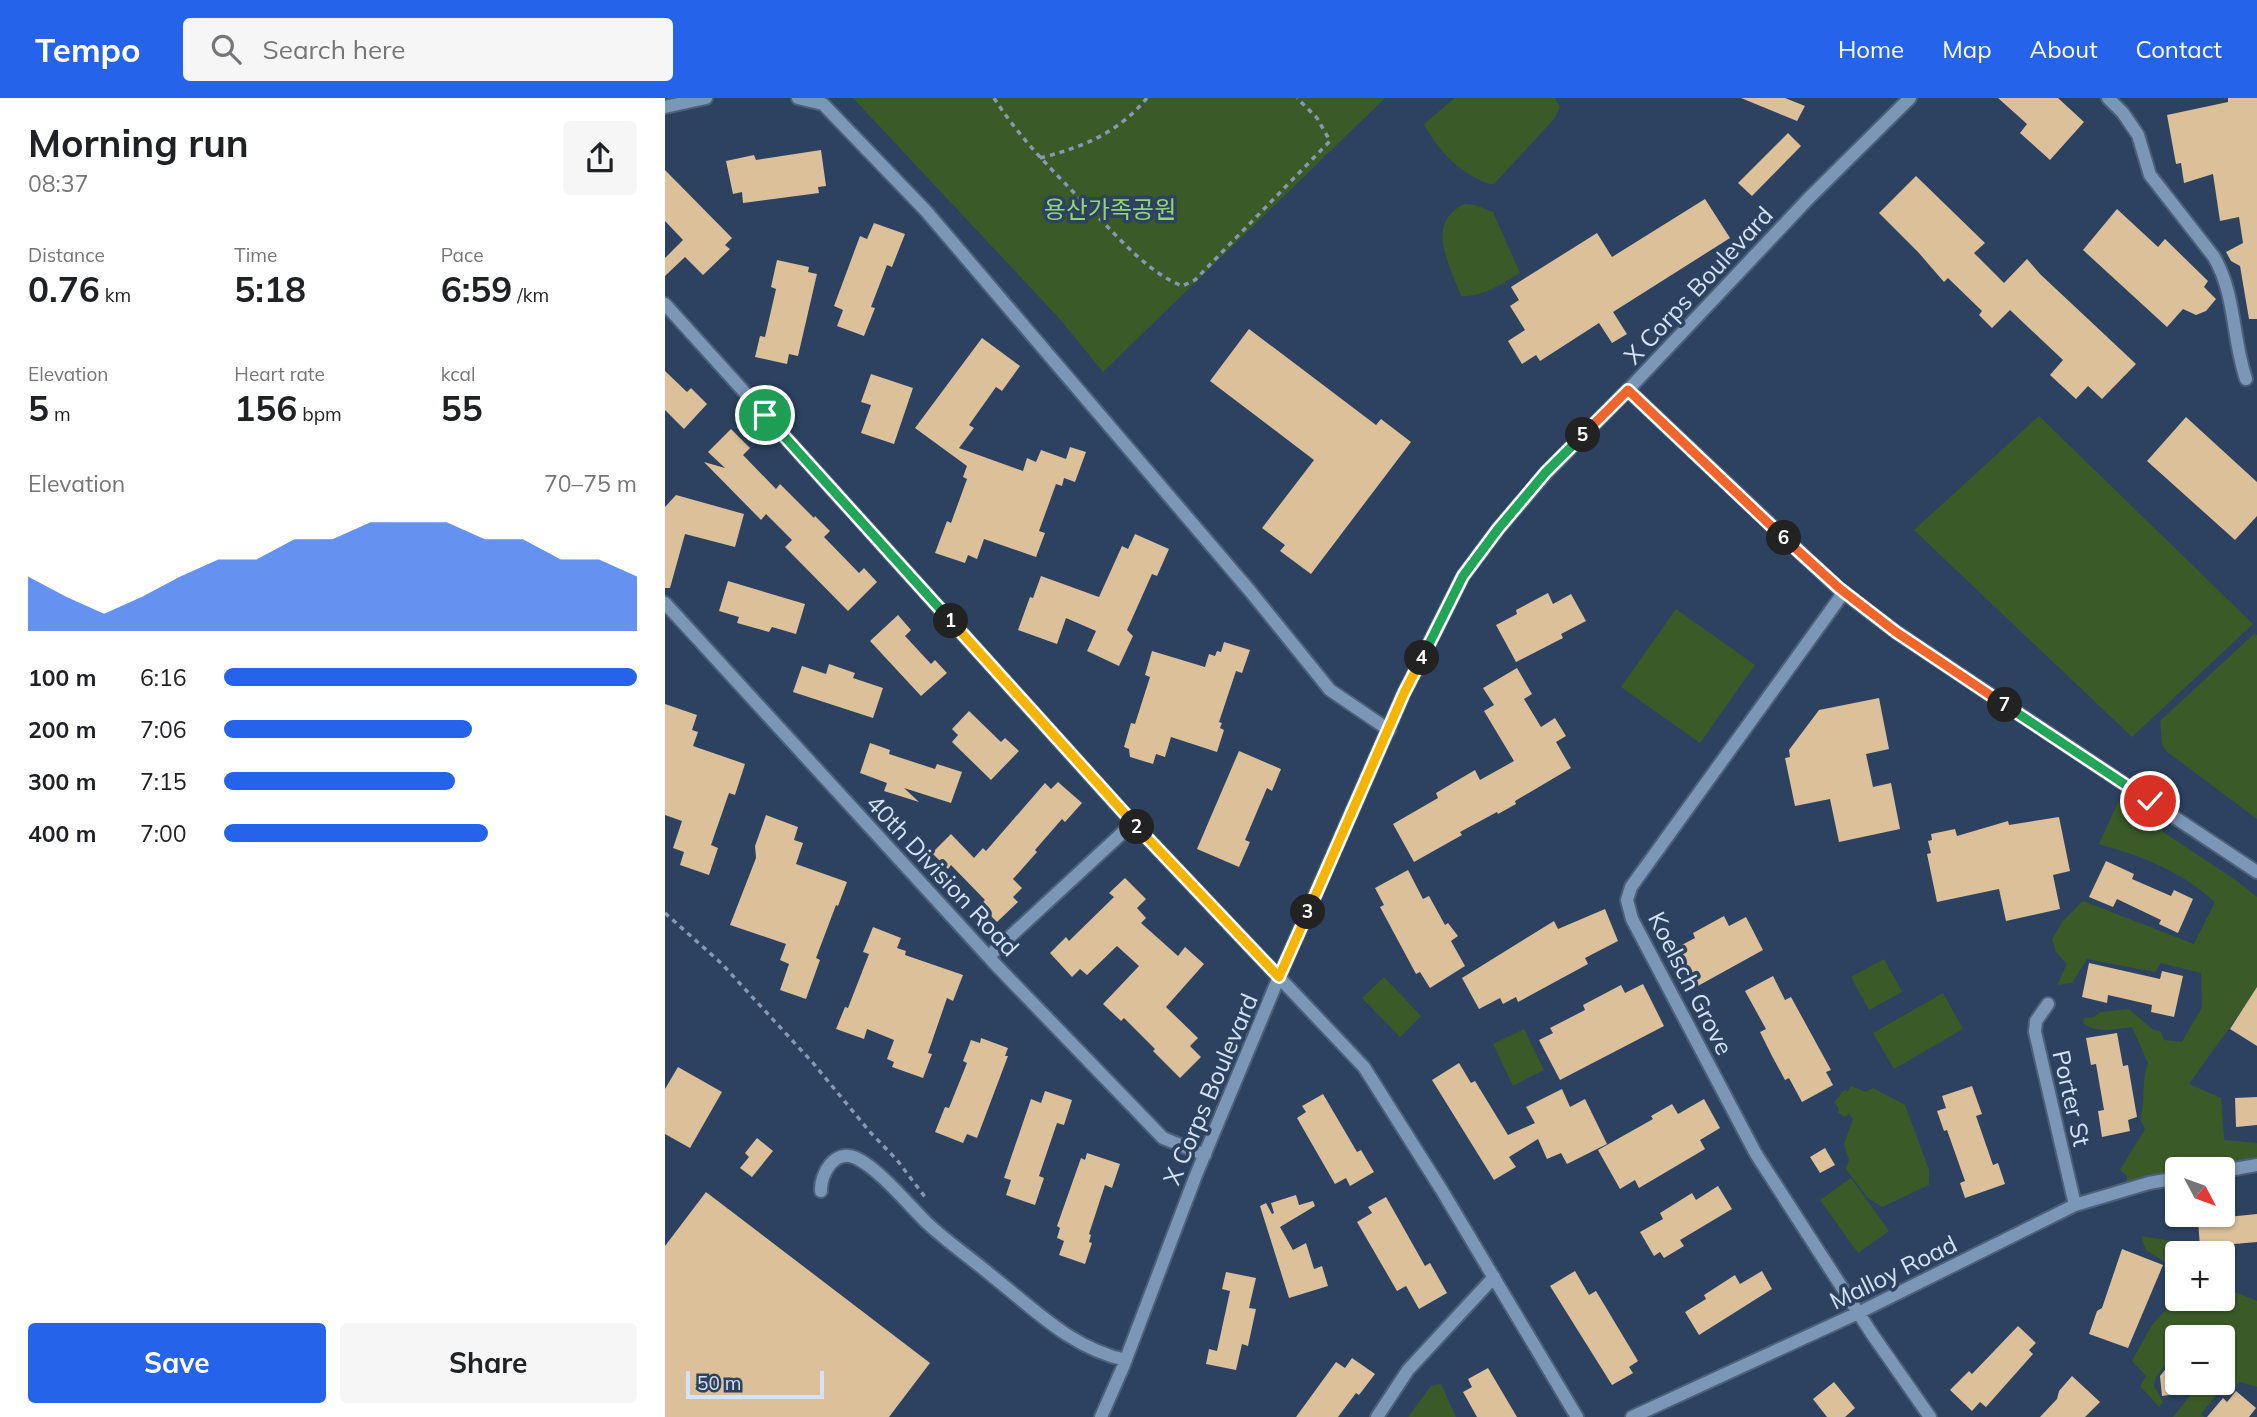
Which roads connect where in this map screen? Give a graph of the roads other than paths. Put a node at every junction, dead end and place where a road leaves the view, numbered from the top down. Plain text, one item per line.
1 (706, 98) edge
2 (798, 98) edge
3 (1910, 98) edge
4 (2108, 98) edge
5 (665, 107) edge
6 (665, 304) edge
7 (2246, 379) dead end
8 (1628, 390) junction
9 (1844, 592) junction
10 (665, 603) edge
11 (1388, 730) junction
12 (1133, 823) junction
13 (2257, 872) edge
14 (989, 956) junction
15 (1279, 977) junction
16 (2048, 1004) dead end
17 (1205, 1155) junction
18 (2257, 1165) edge
19 (2235, 1169) edge
20 (2165, 1180) edge
21 (821, 1191) dead end
22 (2075, 1205) junction
23 (1494, 1277) junction
24 (1858, 1313) junction
25 (1126, 1360) junction
26 (1101, 1417) edge
27 (1377, 1417) edge
28 (1577, 1417) edge
29 (1632, 1417) edge
30 (1930, 1417) edge

1 - 5 street
2 - 11 street
3 - 8 street, X Corps Boulevard
4 - 7 street
6 - 12 street
8 - 9 street
8 - 11 street, X Corps Boulevard
9 - 13 street
9 - 24 street, Koelsch Grove
10 - 14 street, 40th Division Road
11 - 15 street, X Corps Boulevard
12 - 14 street
12 - 15 street
14 - 17 street, 40th Division Road
15 - 17 street, X Corps Boulevard
15 - 23 street
16 - 22 street, Porter St
17 - 25 street, X Corps Boulevard
18 - 19 street
20 - 22 street, Malloy Road
21 - 25 street
22 - 24 street, Malloy Road
23 - 27 street
23 - 28 street
24 - 29 street, Malloy Road
24 - 30 street, Koelsch Grove
25 - 26 street, X Corps Boulevard

